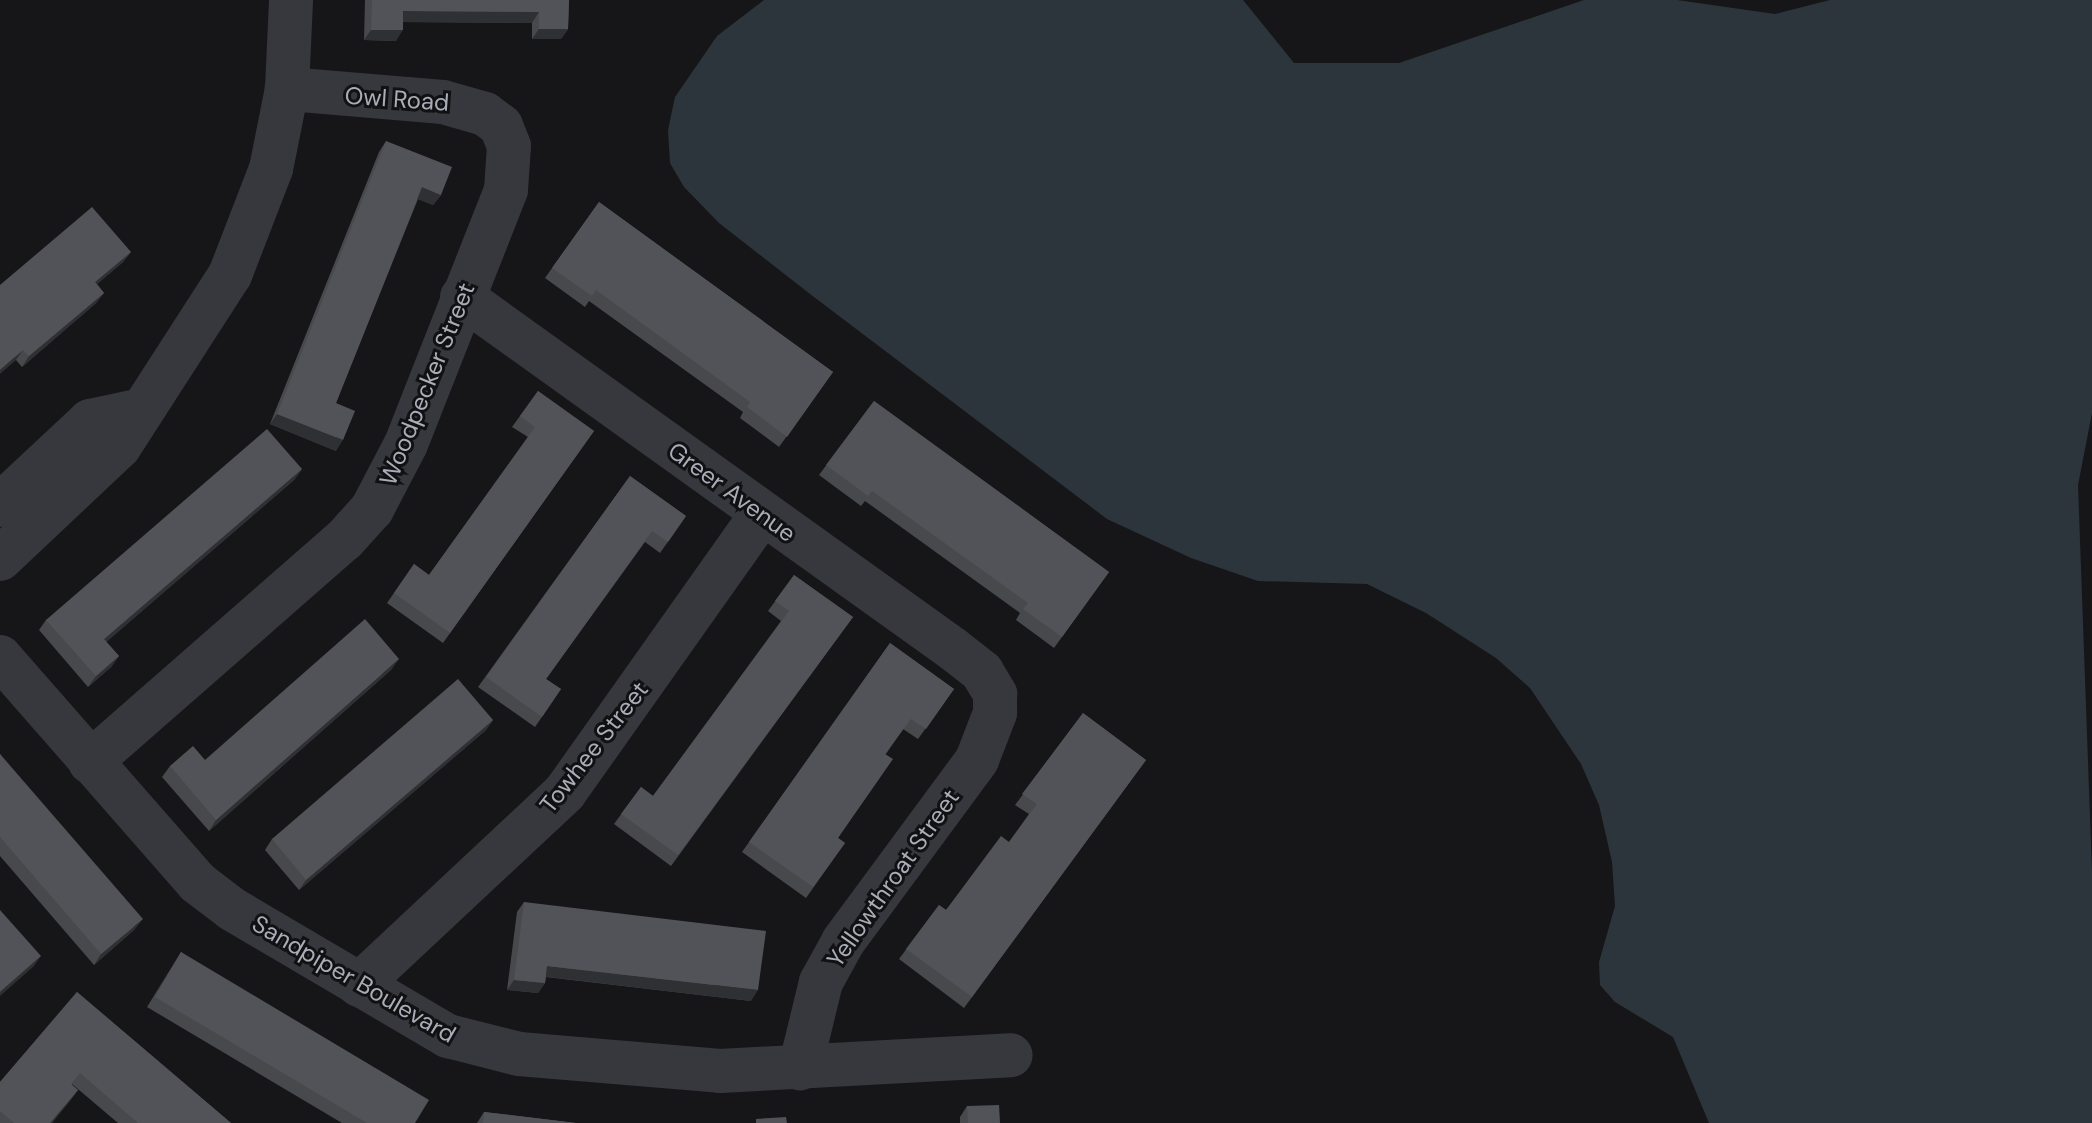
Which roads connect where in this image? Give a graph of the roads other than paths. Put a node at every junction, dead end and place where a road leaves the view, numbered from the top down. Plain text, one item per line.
1 (291, 0) edge
2 (287, 89) junction
3 (501, 126) joint
4 (462, 297) junction
5 (142, 410) junction
6 (0, 505) edge
7 (762, 514) junction
8 (0, 559) edge
9 (0, 657) edge
10 (995, 694) joint
11 (90, 762) junction
12 (359, 985) junction
13 (1011, 1055) dead end
14 (800, 1068) junction

1 - 2 street
2 - 3 street, Owl Road
2 - 5 street
3 - 4 street, Woodpecker Street
4 - 7 street, Greer Avenue
4 - 11 street, Woodpecker Street
5 - 6 street
5 - 8 street
7 - 10 street, Greer Avenue
7 - 12 street, Towhee Street
9 - 11 street, Sandpiper Boulevard
10 - 14 street, Yellowthroat Street
11 - 12 street, Sandpiper Boulevard
12 - 14 street, Sandpiper Boulevard
13 - 14 street, Sandpiper Boulevard

